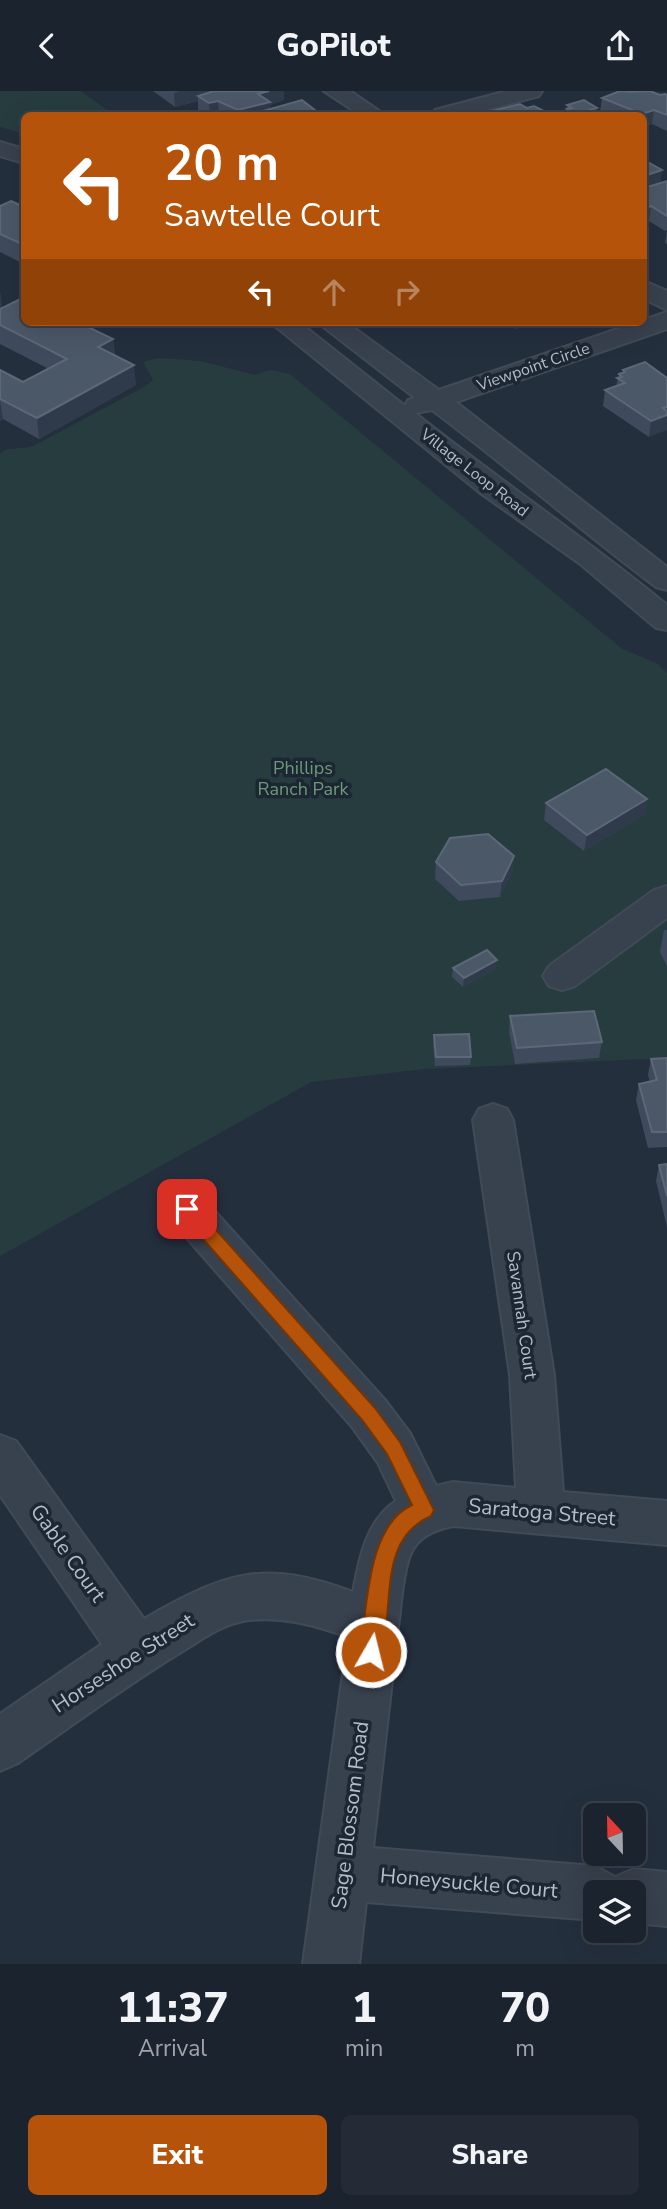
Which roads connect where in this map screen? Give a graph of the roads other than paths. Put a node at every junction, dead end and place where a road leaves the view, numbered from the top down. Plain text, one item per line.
1 (335, 91) edge
2 (531, 91) edge
3 (369, 112) edge
4 (454, 112) edge
5 (0, 149) edge
6 (21, 155) edge
7 (647, 290) edge
8 (667, 302) edge
9 (667, 320) edge
10 (288, 326) edge
11 (335, 326) edge
12 (435, 400) junction
13 (399, 412) junction
14 (667, 581) edge
15 (667, 621) edge
16 (667, 899) edge
17 (562, 976) dead end
18 (493, 1120) dead end
19 (187, 1209) dead end
20 (0, 1456) edge
21 (424, 1510) junction
22 (542, 1511) junction
23 (667, 1523) edge
24 (374, 1624) junction
25 (136, 1650) junction
26 (0, 1745) edge
27 (343, 1873) junction
28 (583, 1892) edge
29 (646, 1897) edge
30 (667, 1899) edge
31 (331, 1964) edge

1 - 3 street
2 - 4 street
5 - 6 street
7 - 8 street
9 - 12 street, Viewpoint Circle
10 - 13 street, Village Loop Road
11 - 12 street, Village Loop Road
12 - 13 street, Viewpoint Circle
12 - 14 street, Village Loop Road
13 - 15 street, Village Loop Road
16 - 17 street
18 - 22 street, Savannah Court
19 - 21 street
20 - 25 street, Gable Court
21 - 22 street, Saratoga Street
21 - 24 street, Saratoga Street
22 - 23 street, Saratoga Street
24 - 25 street, Horseshoe Street
24 - 27 street, Sage Blossom Road
25 - 26 street, Horseshoe Street
27 - 28 street, Honeysuckle Court
27 - 31 street, Sage Blossom Road
29 - 30 street

